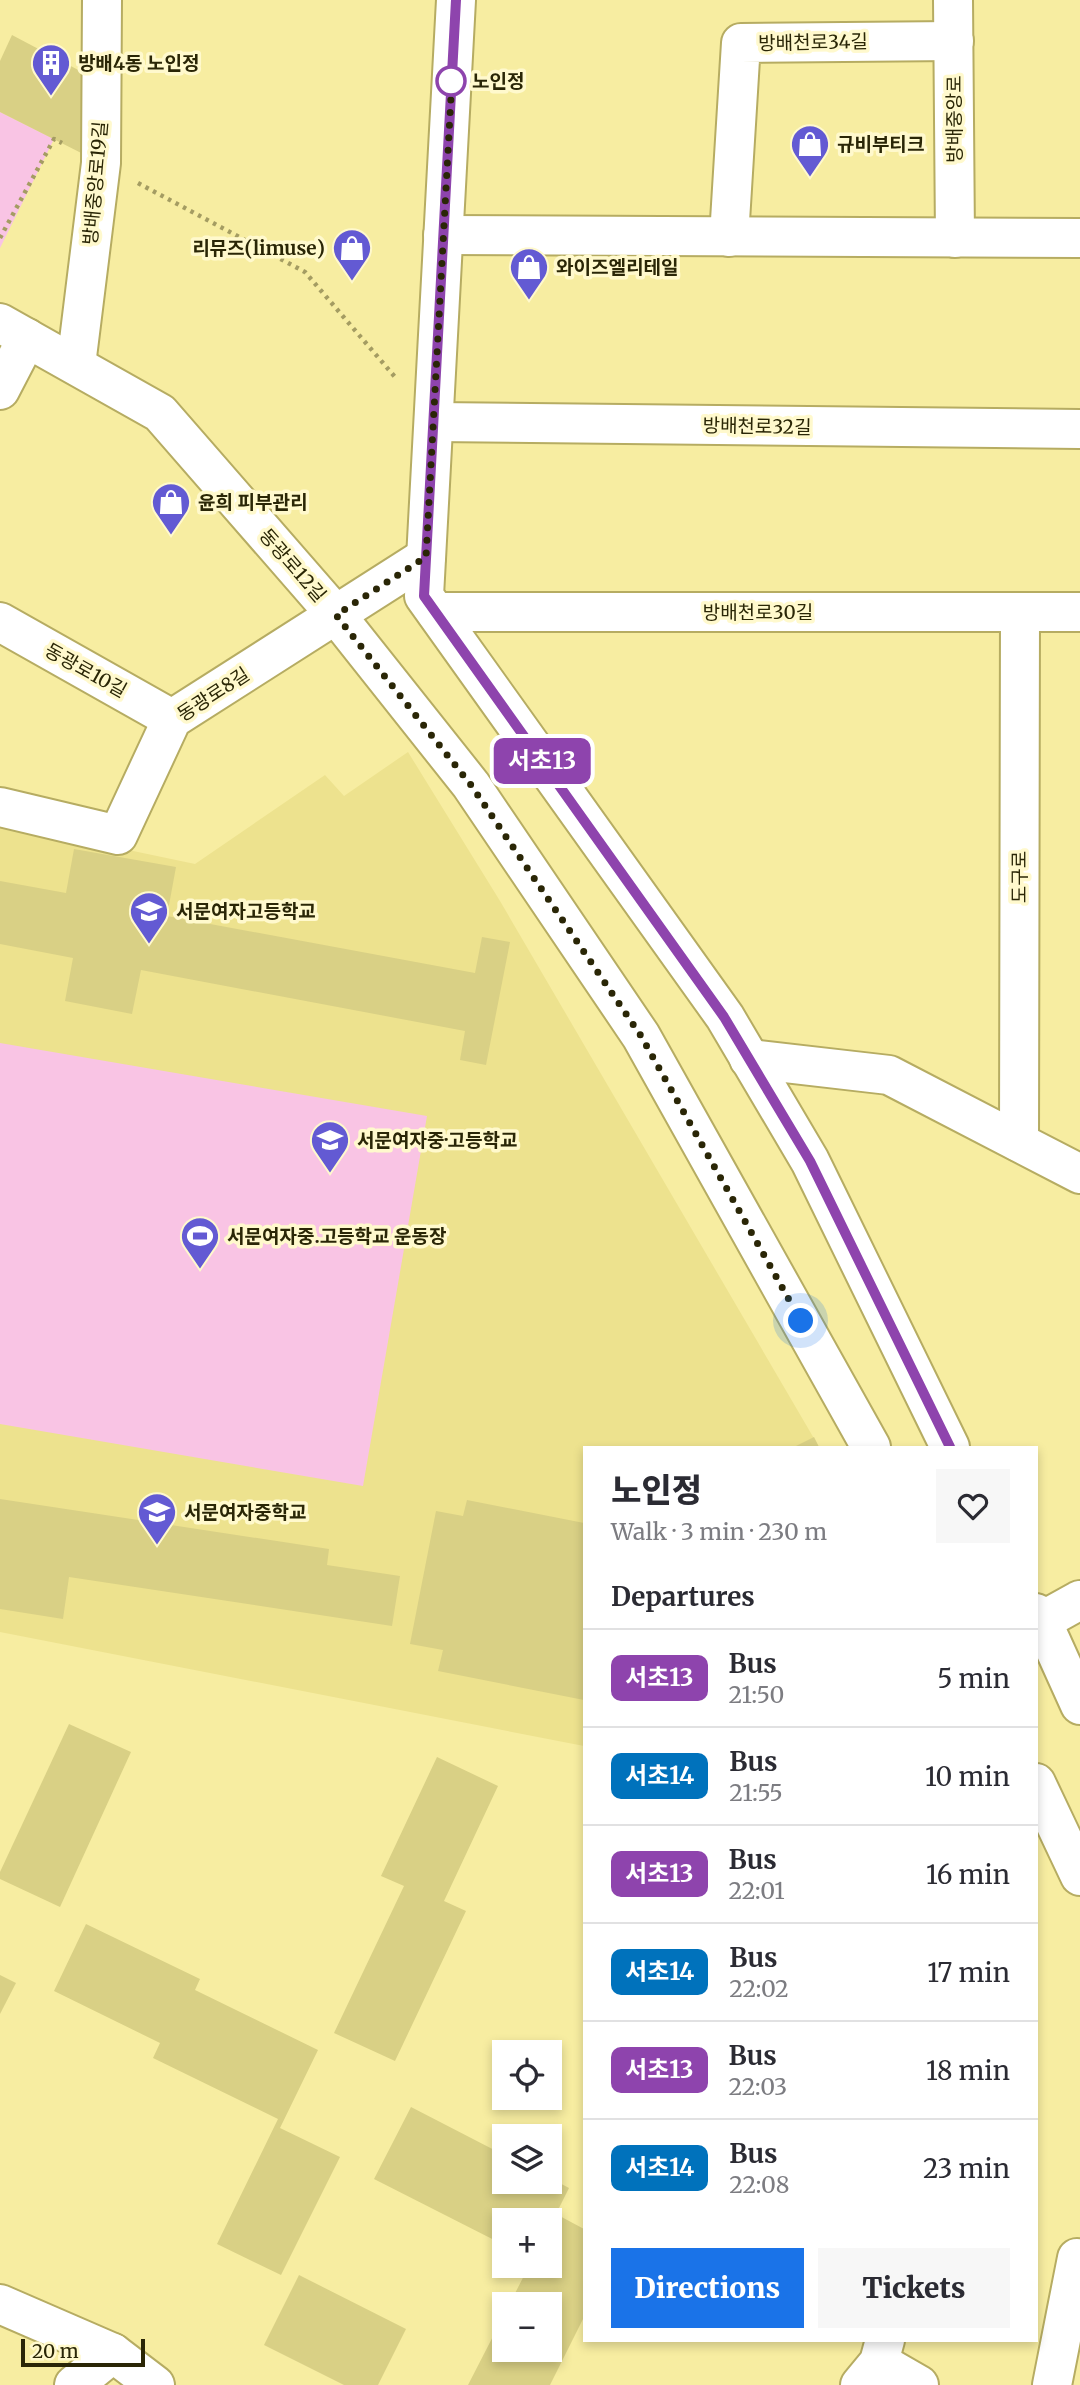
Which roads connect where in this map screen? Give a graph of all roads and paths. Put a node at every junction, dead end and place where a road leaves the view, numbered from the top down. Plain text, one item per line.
1 (102, 0) edge
2 (456, 0) edge
3 (953, 0) edge
4 (954, 41) junction
5 (54, 139) dead end
6 (100, 163) junction
7 (443, 235) junction
8 (729, 237) junction
9 (0, 238) edge
10 (955, 238) junction
11 (1080, 238) edge
12 (14, 330) edge
13 (76, 365) junction
14 (0, 390) edge
15 (433, 422) junction
16 (1080, 429) edge
17 (426, 557) junction
18 (1080, 611) edge
19 (436, 612) junction
20 (1020, 612) junction
21 (336, 615) junction
22 (0, 622) edge
23 (172, 719) junction
24 (0, 807) edge
25 (749, 1059) junction
26 (1019, 1142) junction
27 (1080, 1174) edge
28 (870, 1446) edge
29 (950, 1446) edge
30 (1080, 1600) edge
31 (1039, 1617) edge
32 (1080, 1704) edge
33 (1038, 1787) edge
34 (1080, 1877) edge
35 (1077, 2258) dead end
36 (0, 2304) edge
37 (113, 2353) junction
38 (875, 2362) edge
39 (74, 2385) edge
40 (155, 2385) edge
41 (919, 2385) edge
42 (1052, 2385) edge

1 - 6 street, 방배중앙로19길
2 - 7 street
3 - 4 street, 방배중앙로
4 - 8 street, 방배천로34길
4 - 10 street, 방배중앙로
5 - 9 path
6 - 13 street, 방배중앙로19길
6 - 15 path
7 - 8 street
7 - 15 street
8 - 10 street
10 - 11 street
12 - 13 street, 동광로12길
12 - 14 street
13 - 21 street, 동광로12길
15 - 16 street, 방배천로32길
15 - 17 street
17 - 19 street
17 - 21 street, 동광로8길
18 - 20 street, 방배천로30길
19 - 20 street, 방배천로30길
19 - 25 street
20 - 26 street, 도구로
21 - 23 street, 동광로8길
21 - 28 street, 동광로12길
22 - 23 street, 동광로10길
23 - 24 street, 동광로8길
25 - 26 street
25 - 29 street
26 - 27 street
30 - 31 street
31 - 32 street
33 - 34 street
35 - 42 street
36 - 37 street
37 - 39 street
37 - 40 street
38 - 41 street

